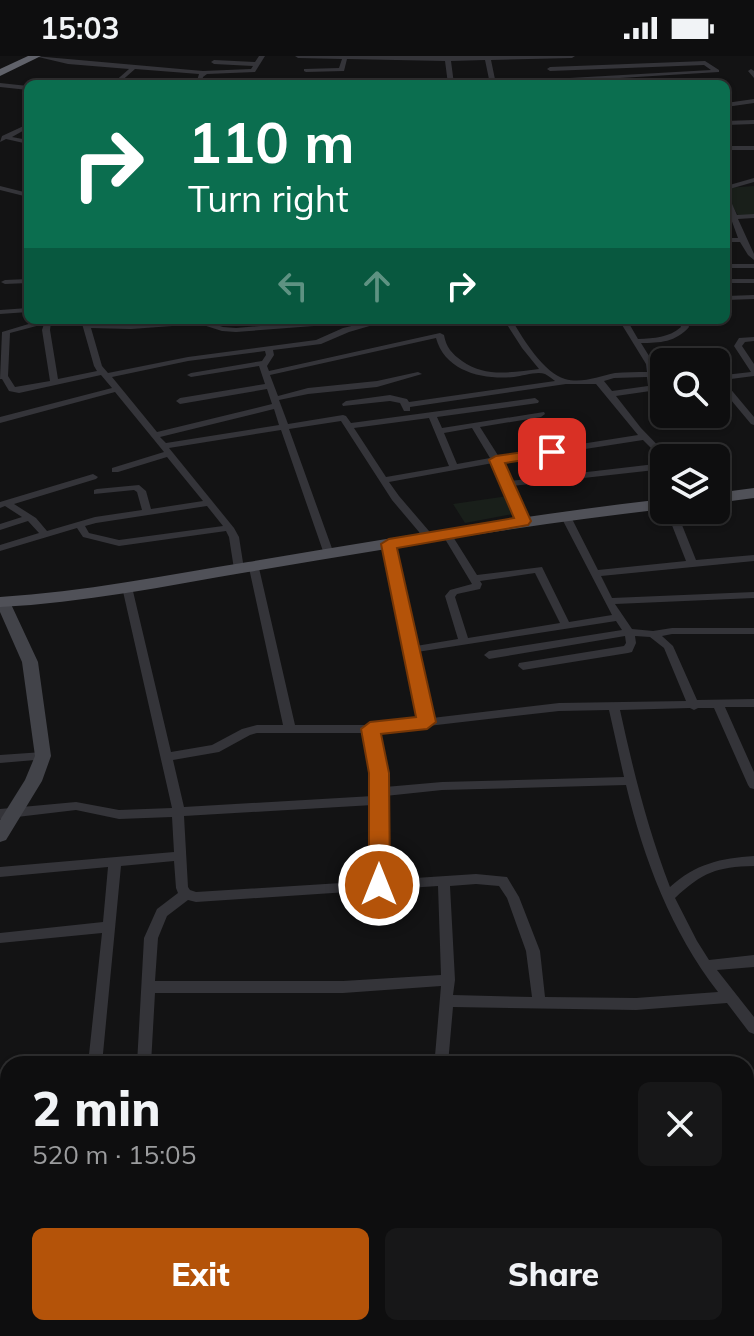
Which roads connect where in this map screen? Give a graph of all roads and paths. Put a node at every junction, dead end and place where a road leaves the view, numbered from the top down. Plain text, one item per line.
1 (37, 56) edge
2 (118, 56) edge
3 (262, 56) edge
4 (298, 56) edge
5 (572, 56) edge
6 (629, 56) edge
7 (538, 57) edge
8 (407, 58) edge
9 (450, 58) edge
10 (215, 59) edge
11 (344, 59) junction
12 (488, 60) junction
13 (0, 64) edge
14 (108, 64) junction
15 (257, 64) junction
16 (636, 65) junction
17 (14, 66) junction
18 (135, 66) junction
19 (550, 69) junction
20 (306, 70) dead end
21 (207, 72) junction
22 (0, 73) edge
23 (644, 75) junction
24 (119, 80) edge
25 (199, 80) edge
26 (451, 80) edge
27 (492, 80) edge
28 (554, 80) edge
29 (580, 80) edge
30 (0, 85) edge
31 (24, 88) edge
32 (754, 102) edge
33 (730, 105) edge
34 (754, 122) edge
35 (730, 123) edge
36 (24, 128) edge
37 (2, 138) edge
38 (24, 141) edge
39 (730, 148) edge
40 (754, 148) edge
41 (754, 180) edge
42 (730, 187) edge
43 (0, 188) edge
44 (24, 194) edge
45 (730, 206) edge
46 (754, 216) edge
47 (735, 217) junction
48 (754, 237) edge
49 (742, 238) junction
50 (730, 240) edge
51 (753, 261) edge
52 (730, 265) edge
53 (24, 281) edge
54 (730, 281) edge
55 (754, 281) edge
56 (5, 282) dead end
57 (730, 298) edge
58 (752, 300) edge
59 (24, 310) edge
60 (0, 312) edge
61 (36, 324) edge
62 (49, 324) edge
63 (86, 324) edge
64 (104, 324) edge
65 (173, 324) edge
66 (207, 324) edge
67 (314, 324) edge
68 (370, 324) edge
69 (511, 324) edge
70 (626, 324) edge
71 (684, 324) edge
72 (754, 339) edge
73 (637, 341) junction
74 (269, 350) junction
75 (263, 363) junction
76 (547, 370) junction
77 (650, 370) edge
78 (754, 372) edge
79 (104, 374) junction
80 (266, 374) junction
81 (418, 374) dead end
82 (650, 374) edge
83 (191, 375) dead end
84 (2, 376) edge
85 (730, 376) edge
86 (596, 381) junction
87 (565, 382) junction
88 (55, 383) junction
89 (270, 386) junction
90 (650, 388) edge
91 (118, 389) junction
92 (338, 389) junction
93 (19, 390) junction
94 (611, 394) junction
95 (730, 394) edge
96 (7, 395) dead end
97 (180, 401) dead end
98 (535, 401) dead end
99 (275, 403) junction
100 (346, 404) junction
101 (406, 405) junction
102 (541, 414) dead end
103 (432, 415) junction
104 (410, 418) junction
105 (0, 420) edge
106 (754, 422) edge
107 (348, 423) junction
108 (475, 425) junction
109 (282, 426) junction
110 (438, 431) junction
111 (156, 435) junction
112 (645, 437) junction
113 (652, 444) edge
114 (167, 449) junction
115 (496, 460) junction
116 (454, 467) junction
117 (650, 468) edge
118 (115, 470) dead end
119 (93, 477) dead end
120 (383, 480) junction
121 (508, 484) junction
122 (97, 492) dead end
123 (754, 493) edge
124 (730, 496) edge
125 (209, 503) junction
126 (3, 504) edge
127 (650, 506) edge
128 (147, 512) junction
129 (565, 515) junction
130 (29, 518) junction
131 (523, 521) junction
132 (676, 524) edge
133 (0, 527) edge
134 (72, 527) junction
135 (229, 528) junction
136 (447, 534) junction
137 (45, 535) junction
138 (425, 538) junction
139 (389, 544) junction
140 (0, 548) edge
141 (329, 554) junction
142 (754, 558) edge
143 (692, 564) junction
144 (246, 568) junction
145 (596, 573) junction
146 (474, 579) junction
147 (127, 587) junction
148 (754, 595) edge
149 (609, 601) junction
150 (2, 602) edge
151 (616, 618) junction
152 (566, 626) junction
153 (754, 631) edge
154 (629, 632) junction
155 (653, 634) junction
156 (464, 642) junction
157 (542, 646) junction
158 (410, 650) junction
159 (489, 655) dead end
160 (548, 662) junction
161 (523, 666) dead end
162 (754, 703) edge
163 (718, 705) junction
164 (694, 706) junction
165 (614, 707) junction
166 (427, 722) junction
167 (370, 729) junction
168 (290, 730) junction
169 (43, 756) junction
170 (168, 757) junction
171 (0, 759) edge
172 (629, 781) junction
173 (754, 785) edge
174 (379, 796) junction
175 (178, 809) junction
176 (8, 813) edge
177 (0, 835) edge
178 (180, 856) junction
179 (754, 861) edge
180 (115, 863) junction
181 (0, 872) edge
182 (444, 881) junction
183 (379, 885) junction
184 (186, 894) junction
185 (669, 896) junction
186 (109, 927) junction
187 (0, 938) edge
188 (754, 961) edge
189 (705, 966) junction
190 (448, 980) junction
191 (147, 987) junction
192 (727, 997) junction
193 (446, 1001) junction
194 (539, 1001) junction
195 (754, 1028) edge
196 (96, 1056) edge
197 (144, 1056) edge
198 (442, 1056) edge

1 - 14 street
1 - 17 highway
2 - 14 street
3 - 15 street
4 - 11 street
5 - 7 street
6 - 16 street
7 - 12 street
7 - 19 street
8 - 9 street
8 - 11 street
9 - 12 street
9 - 26 street
10 - 15 street
10 - 21 street
11 - 20 street
12 - 27 street
13 - 17 street
14 - 18 street
15 - 21 street
16 - 19 street
16 - 23 street
16 - 23 street
17 - 22 highway
18 - 21 street
18 - 24 street
19 - 28 street
21 - 25 street
23 - 29 street
30 - 31 street
32 - 33 street
34 - 35 street
36 - 37 street
37 - 38 street
39 - 40 street
41 - 42 street
43 - 44 street
45 - 47 street
46 - 47 street
47 - 49 street
48 - 49 street
49 - 50 street
49 - 51 street
51 - 52 street
53 - 56 street
54 - 55 street
57 - 58 street
59 - 60 street
61 - 84 street
62 - 88 street
63 - 79 street
64 - 65 street
66 - 67 street
68 - 74 street
69 - 76 street
70 - 73 street
71 - 73 street
72 - 78 street
73 - 77 street
74 - 75 street
74 - 79 street
75 - 80 street
75 - 83 street
76 - 80 street
76 - 87 street
78 - 85 street
79 - 88 street
79 - 91 street
80 - 89 street
81 - 92 street
82 - 86 street
84 - 93 street
86 - 87 street
86 - 94 street
87 - 101 street
88 - 93 street
89 - 97 street
89 - 99 street
90 - 94 street
91 - 105 street
91 - 111 street
92 - 99 street
92 - 100 street
93 - 96 street
94 - 112 street
95 - 106 street
98 - 103 street
99 - 109 street
99 - 111 street
100 - 101 street
100 - 107 street
101 - 104 street
102 - 108 street
103 - 104 street
103 - 110 street
104 - 107 street
107 - 109 street
107 - 120 street
108 - 110 street
108 - 115 street
109 - 114 street
109 - 141 street
110 - 116 street
111 - 114 street
112 - 113 street
112 - 115 street
114 - 118 street
114 - 125 street
115 - 116 street
115 - 121 street
116 - 120 street
117 - 121 street
119 - 126 street
120 - 138 street
121 - 131 street
122 - 128 street
123 - 124 main road
125 - 128 street
125 - 135 street
126 - 130 street
127 - 129 main road
128 - 134 street
129 - 131 main road
129 - 145 street
130 - 133 street
130 - 137 street
131 - 136 main road
132 - 143 street
134 - 135 street
134 - 137 street
135 - 144 street
136 - 138 main road
136 - 146 street
137 - 140 street
138 - 139 main road
139 - 141 main road
139 - 158 street
141 - 144 main road
142 - 143 street
143 - 145 street
144 - 147 main road
144 - 168 street
145 - 149 street
146 - 152 street
146 - 156 street
147 - 150 main road
147 - 170 street
148 - 149 street
149 - 151 street
150 - 169 street
151 - 152 street
151 - 154 street
152 - 156 street
153 - 155 street
154 - 155 street
154 - 157 street
154 - 160 street
155 - 164 street
156 - 158 street
157 - 159 street
157 - 160 street
158 - 166 street
160 - 161 street
162 - 163 street
163 - 164 street
163 - 173 street
164 - 165 street
165 - 166 street
165 - 172 street
166 - 167 street
167 - 168 street
167 - 174 street
168 - 170 street
169 - 171 street
169 - 176 street
170 - 175 street
172 - 174 street
172 - 185 street
174 - 175 street
174 - 183 street
175 - 176 street
175 - 178 street
176 - 177 street
178 - 180 street
178 - 184 street
179 - 185 street
180 - 181 street
180 - 186 street
182 - 183 street
182 - 190 street
182 - 194 street
183 - 184 street
184 - 191 street
185 - 189 street
186 - 187 street
186 - 196 street
188 - 189 street
189 - 192 street
190 - 191 street
190 - 193 street
191 - 197 street
192 - 194 street
192 - 195 street
193 - 194 street
193 - 198 street

